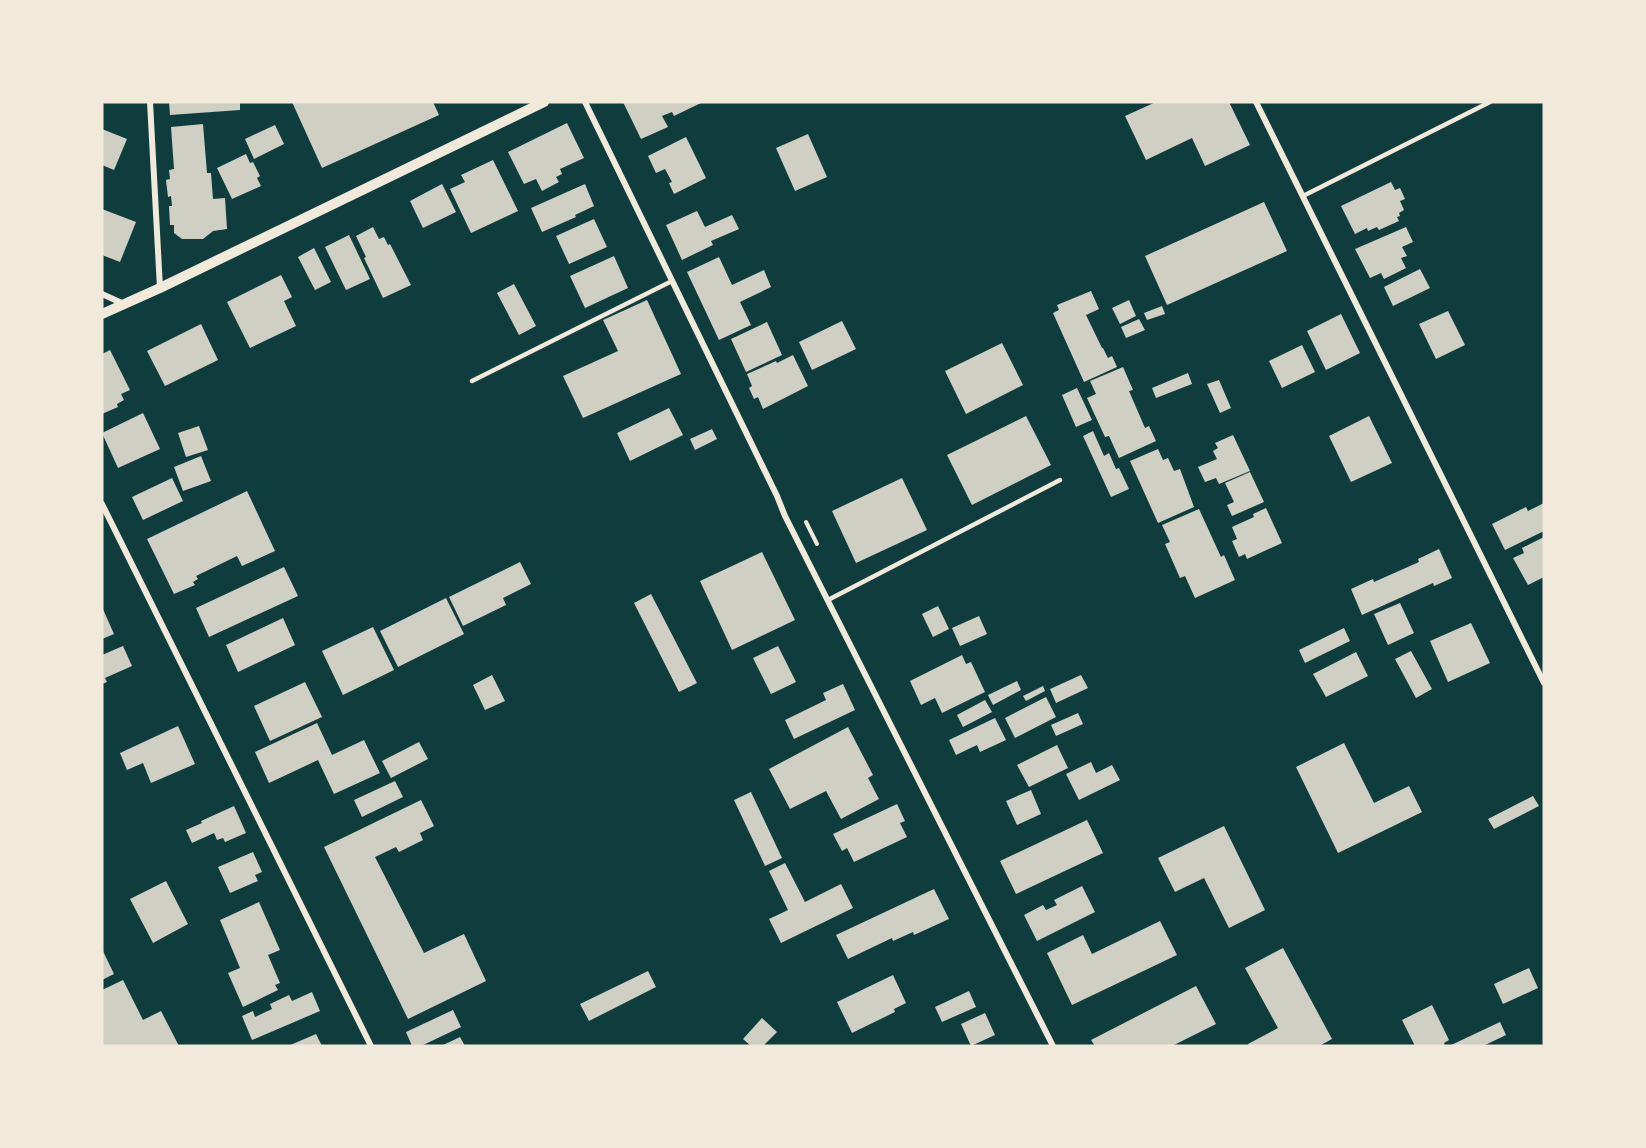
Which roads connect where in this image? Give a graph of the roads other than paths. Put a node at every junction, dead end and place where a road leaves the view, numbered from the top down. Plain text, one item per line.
1 (150, 102) edge
2 (544, 102) edge
3 (585, 102) edge
4 (1256, 102) edge
5 (1490, 102) edge
6 (1303, 196) junction
7 (672, 281) junction
8 (160, 288) junction
9 (102, 294) edge
10 (125, 304) junction
11 (102, 314) edge
12 (472, 381) dead end
13 (1060, 480) dead end
14 (102, 504) edge
15 (828, 600) junction
16 (1544, 683) edge
17 (371, 1046) edge
18 (1053, 1046) edge

1 - 8 street
2 - 8 street
3 - 7 street
4 - 6 street
5 - 6 lane
6 - 16 street
7 - 12 lane
7 - 15 street
8 - 10 street
9 - 10 street
10 - 11 street
13 - 15 lane
14 - 17 street
15 - 18 street

